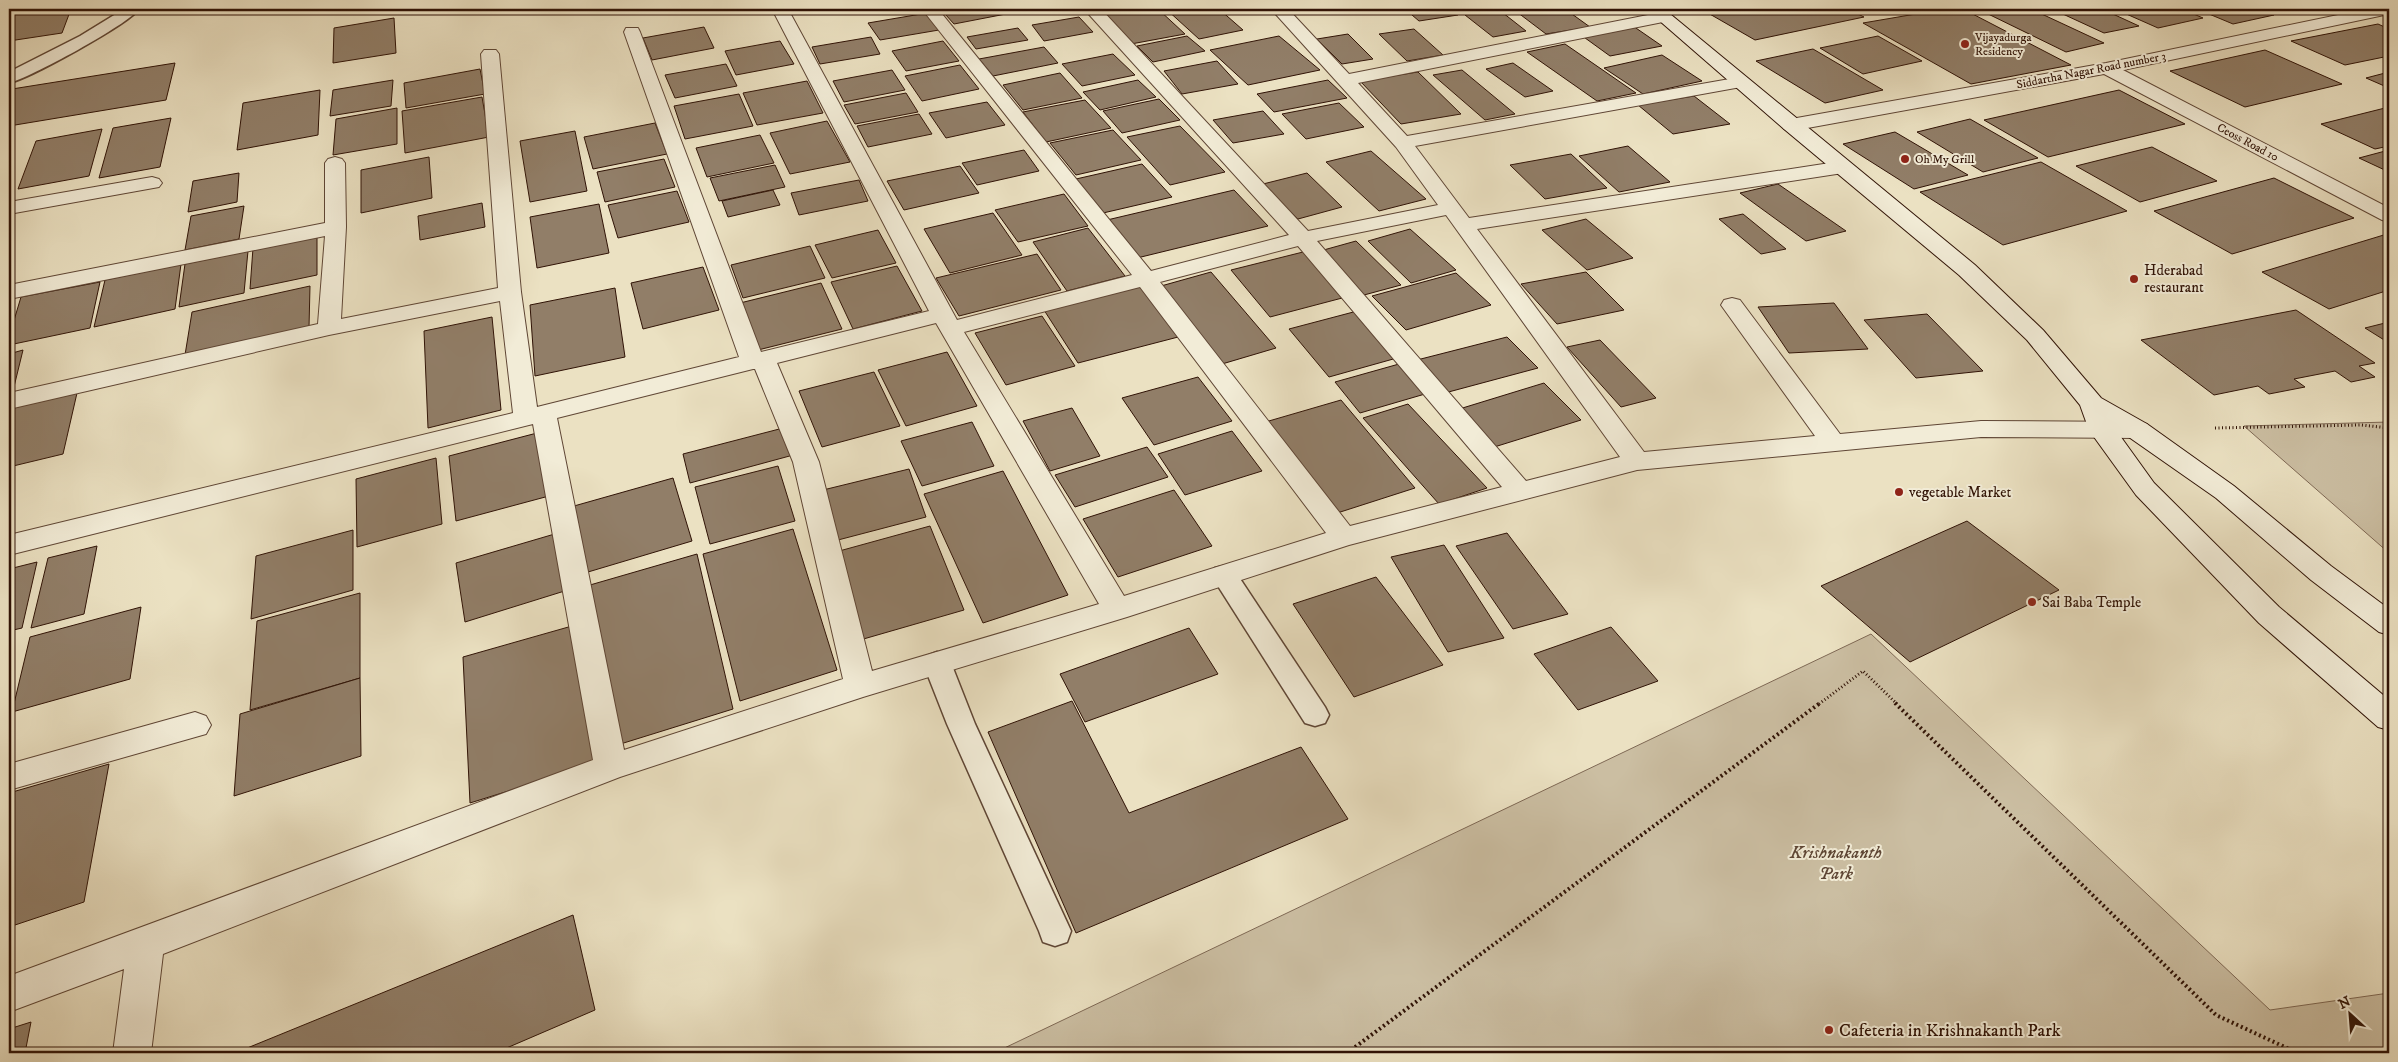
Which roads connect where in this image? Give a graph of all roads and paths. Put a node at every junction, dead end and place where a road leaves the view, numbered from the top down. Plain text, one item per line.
1 (132, 9) edge
2 (780, 9) edge
3 (930, 9) edge
4 (1092, 9) edge
5 (1305, 9) edge
6 (2387, 10) edge
7 (1281, 11) edge
8 (1659, 13) edge
9 (632, 32) dead end
10 (490, 54) dead end
11 (2106, 68) junction
12 (9, 78) edge
13 (1346, 80) junction
14 (1741, 82) junction
15 (1791, 125) junction
16 (1403, 143) junction
17 (334, 163) dead end
18 (1843, 167) junction
19 (152, 183) dead end
20 (9, 208) edge
21 (1452, 208) junction
22 (2389, 216) edge
23 (1464, 225) junction
24 (336, 227) junction
25 (1303, 238) junction
26 (1146, 278) junction
27 (9, 292) edge
28 (510, 292) junction
29 (1732, 305) dead end
30 (946, 322) junction
31 (329, 328) junction
32 (758, 361) junction
33 (9, 401) edge
34 (535, 416) junction
35 (2097, 417) junction
36 (2389, 428) edge
37 (2138, 430) junction
38 (1833, 443) junction
39 (1637, 461) junction
40 (1521, 492) junction
41 (1344, 537) junction
42 (9, 545) edge
43 (1224, 575) junction
44 (1117, 609) junction
45 (2389, 624) edge
46 (937, 663) junction
47 (860, 686) junction
48 (1315, 715) dead end
49 (2389, 718) edge
50 (195, 725) dead end
51 (611, 767) junction
52 (9, 778) edge
53 (1055, 931) dead end
54 (146, 944) junction
55 (9, 994) edge
56 (2389, 1050) edge
57 (132, 1053) edge
58 (1347, 1053) edge
59 (2317, 1053) edge
60 (2380, 1053) edge

1 - 12 lane
2 - 30 street
3 - 26 street
4 - 25 street
5 - 7 street
6 - 11 street, Siddartha Nagar Road number 3
7 - 13 street
8 - 13 street
8 - 14 street
9 - 32 street
10 - 28 street
11 - 15 street, Siddartha Nagar Road number 3
11 - 22 street, Ceoss Road 10
13 - 16 street
14 - 15 street
14 - 16 street
15 - 18 street
16 - 21 street
17 - 24 street
18 - 23 street
18 - 35 street
19 - 20 street
21 - 23 street
21 - 25 street
23 - 39 street
24 - 27 street
24 - 31 street
25 - 26 street
25 - 40 street
26 - 30 street
26 - 41 street
28 - 31 street
28 - 34 street
29 - 38 street
30 - 32 street
30 - 44 street
31 - 33 street
32 - 34 street
32 - 47 street
34 - 42 street
34 - 51 street
35 - 37 street
35 - 38 street
35 - 49 street
36 - 37 path
37 - 45 street
38 - 39 street
39 - 40 street
40 - 41 street
41 - 43 street
43 - 44 street
43 - 48 lane
44 - 46 street
46 - 47 street
46 - 53 lane
47 - 51 street
50 - 52 street
51 - 54 street
54 - 55 street
54 - 57 street
56 - 60 path
58 - 59 path

